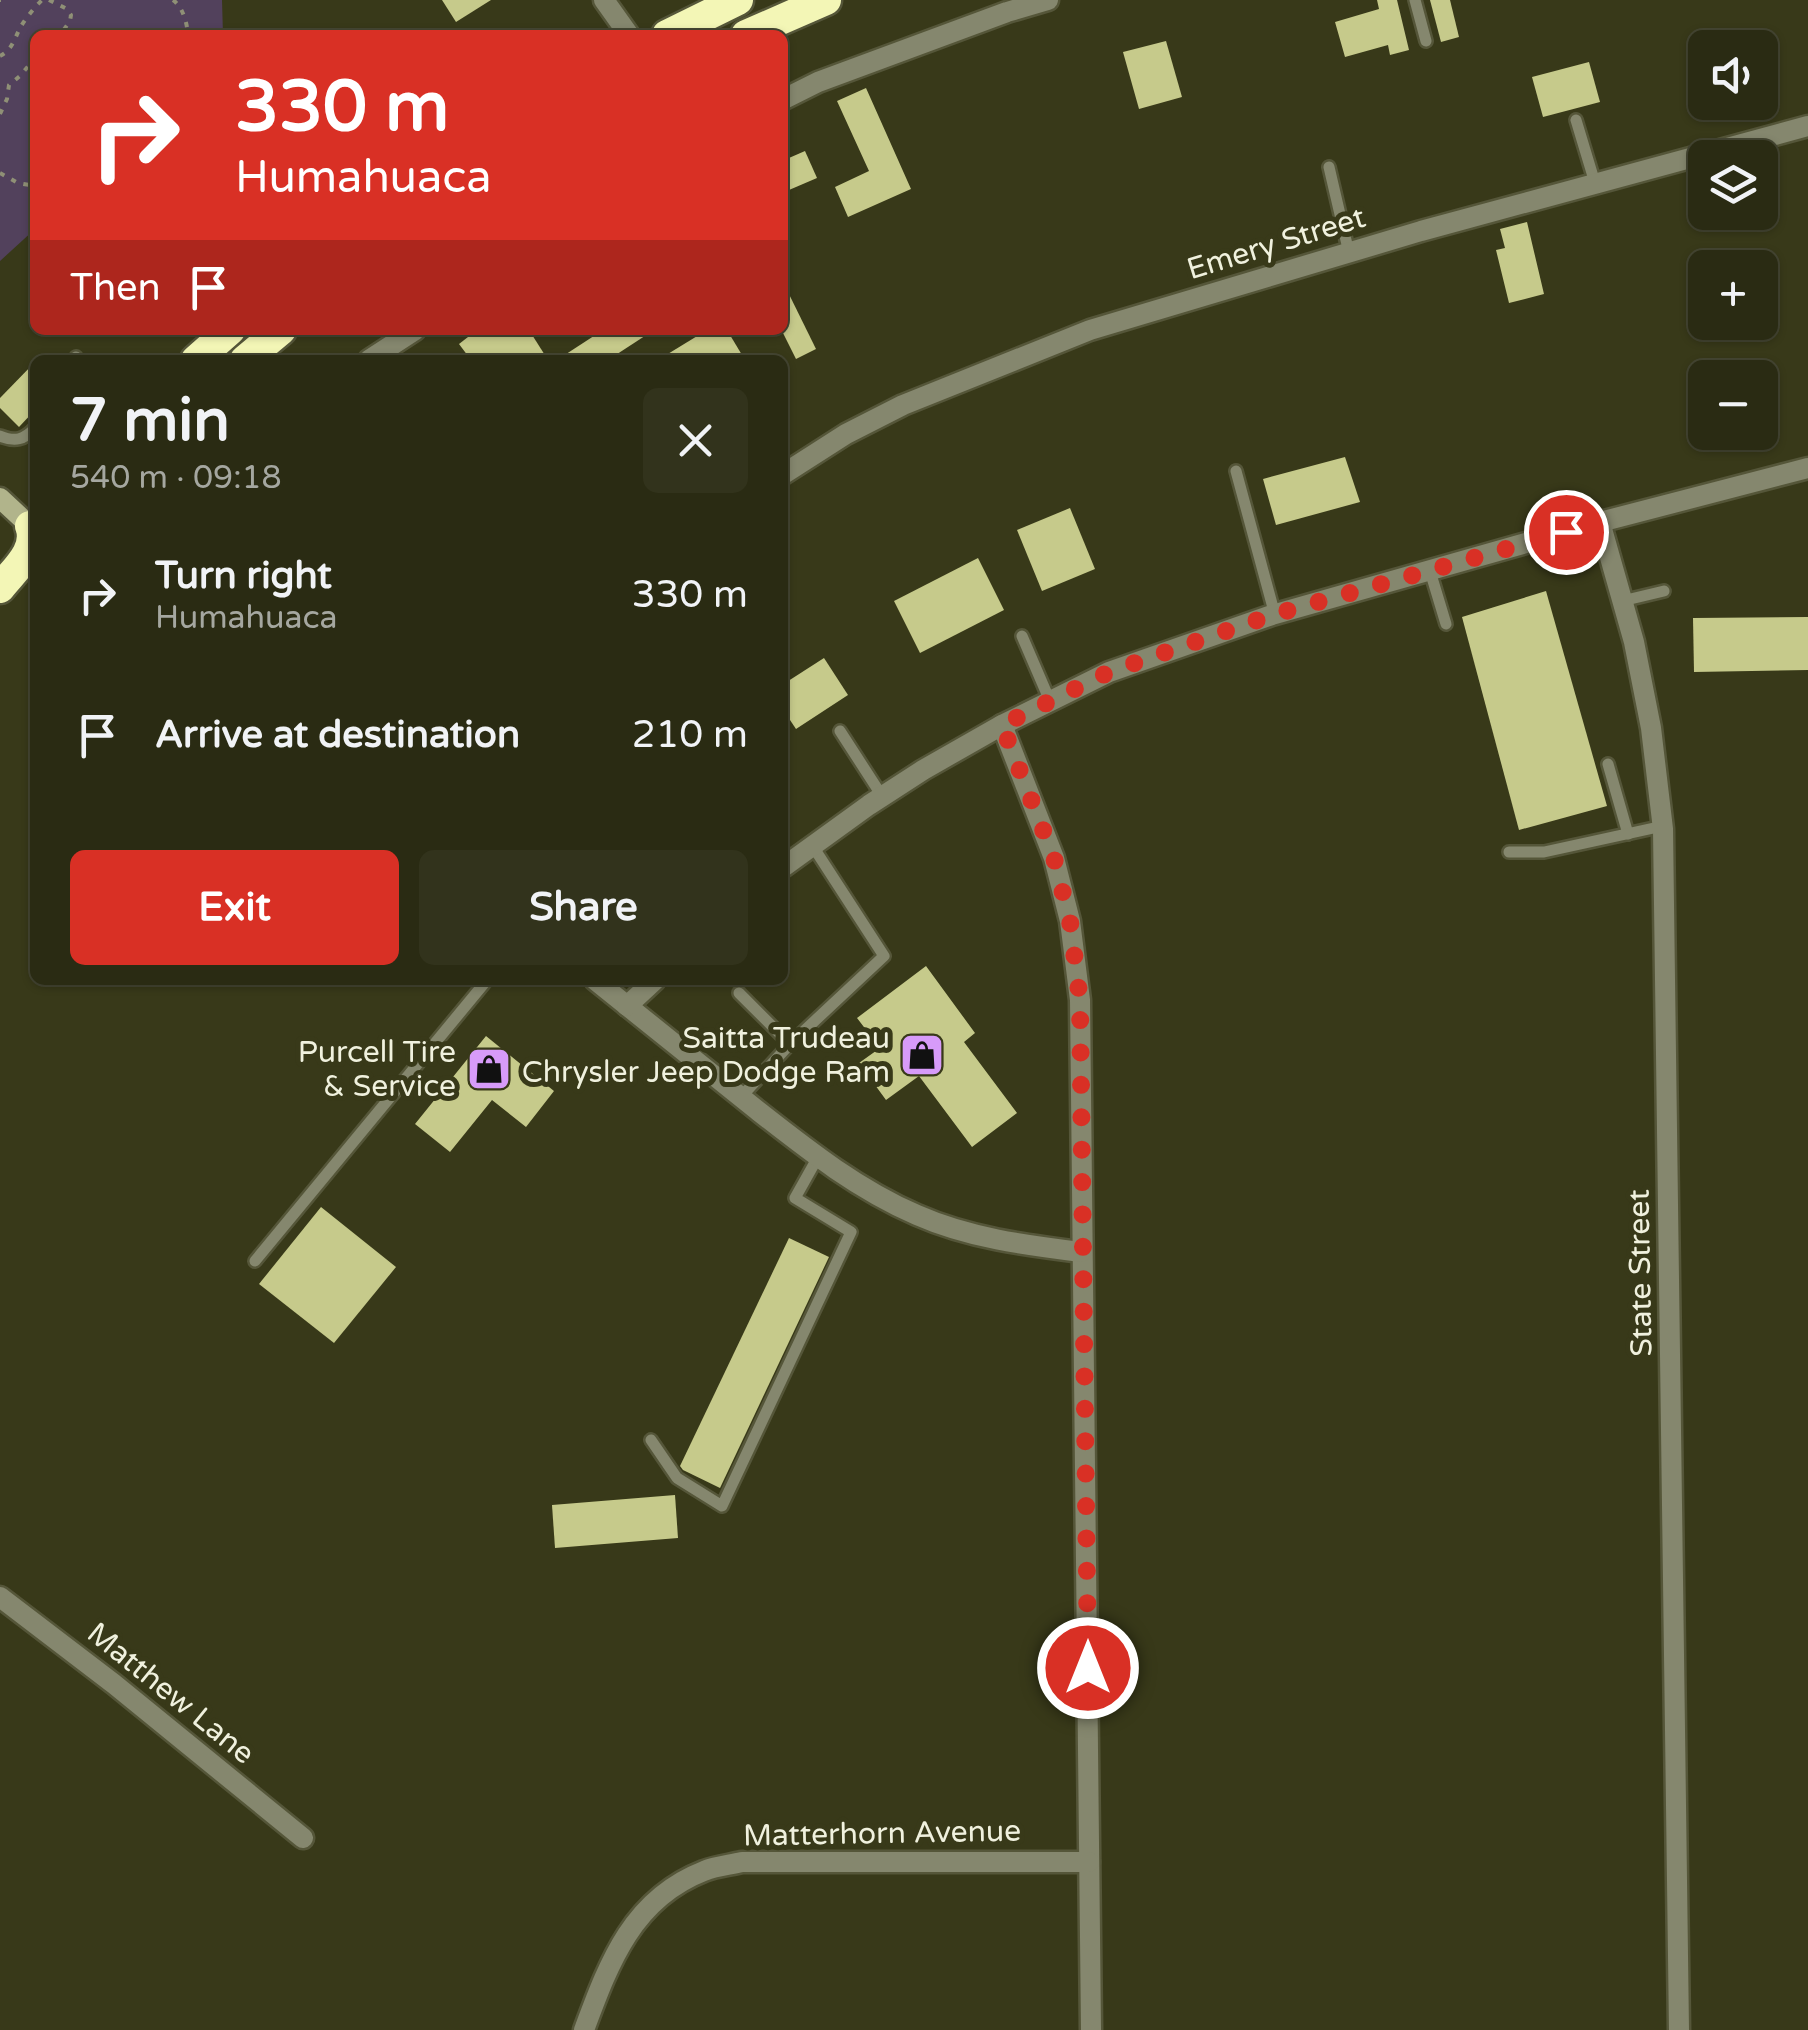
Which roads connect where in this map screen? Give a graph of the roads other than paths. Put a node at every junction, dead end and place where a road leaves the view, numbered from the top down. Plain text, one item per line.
1 (604, 0) edge
2 (738, 0) edge
3 (826, 0) edge
4 (1048, 0) edge
5 (1415, 0) edge
6 (625, 30) edge
7 (677, 30) edge
8 (757, 30) edge
9 (1426, 41) dead end
10 (788, 97) edge
11 (1576, 120) dead end
12 (1808, 126) edge
13 (1330, 167) dead end
14 (1595, 183) junction
15 (1348, 253) junction
16 (224, 335) edge
17 (275, 335) edge
18 (407, 335) edge
19 (202, 355) edge
20 (251, 355) edge
21 (377, 355) edge
22 (30, 434) edge
23 (0, 436) edge
24 (1808, 468) edge
25 (788, 470) edge
26 (1236, 471) dead end
27 (0, 498) edge
28 (30, 522) edge
29 (1600, 522) junction
30 (30, 526) edge
31 (30, 548) edge
32 (0, 559) edge
33 (1430, 571) junction
34 (30, 578) edge
35 (0, 588) edge
36 (1664, 591) dead end
37 (1622, 601) junction
38 (0, 612) edge
39 (1274, 615) junction
40 (1446, 624) dead end
41 (1022, 636) dead end
42 (1050, 701) junction
43 (1002, 725) junction
44 (840, 731) dead end
45 (1608, 764) dead end
46 (882, 796) junction
47 (1662, 826) junction
48 (1628, 834) junction
49 (812, 845) junction
50 (1510, 852) dead end
51 (788, 863) edge
52 (483, 985) edge
53 (601, 985) edge
54 (649, 985) edge
55 (739, 993) dead end
56 (627, 1006) junction
57 (790, 1044) junction
58 (741, 1097) junction
59 (818, 1158) junction
60 (1081, 1252) junction
61 (255, 1261) dead end
62 (651, 1440) dead end
63 (0, 1596) edge
64 (303, 1838) dead end
65 (1089, 1862) junction
66 (584, 2030) edge
67 (1091, 2030) edge
68 (1679, 2030) edge

1 - 6 street
2 - 7 highway
3 - 8 highway
4 - 10 street
5 - 9 lane
11 - 14 lane
12 - 14 street, Emery Street
13 - 15 lane
14 - 15 street, Emery Street
15 - 25 street, Emery Street
16 - 19 highway
17 - 20 highway
18 - 21 street
22 - 23 lane
24 - 29 street
26 - 39 lane
27 - 28 street
29 - 33 street
29 - 37 street, State Street
30 - 32 highway
31 - 35 highway
33 - 39 street
33 - 40 lane
34 - 38 highway
36 - 37 lane
37 - 47 street, State Street
39 - 42 street
41 - 42 lane
42 - 43 street
43 - 46 street
43 - 60 street
44 - 46 lane
45 - 48 lane
46 - 49 street
47 - 48 lane
47 - 68 street, State Street
48 - 50 lane
49 - 51 street
49 - 57 lane
52 - 61 lane
53 - 56 street
54 - 56 street
55 - 57 lane
56 - 58 street
57 - 58 lane
58 - 59 street
59 - 60 street
59 - 62 lane
60 - 65 street
63 - 64 street, Matthew Lane
65 - 66 street, Matterhorn Avenue
65 - 67 street

